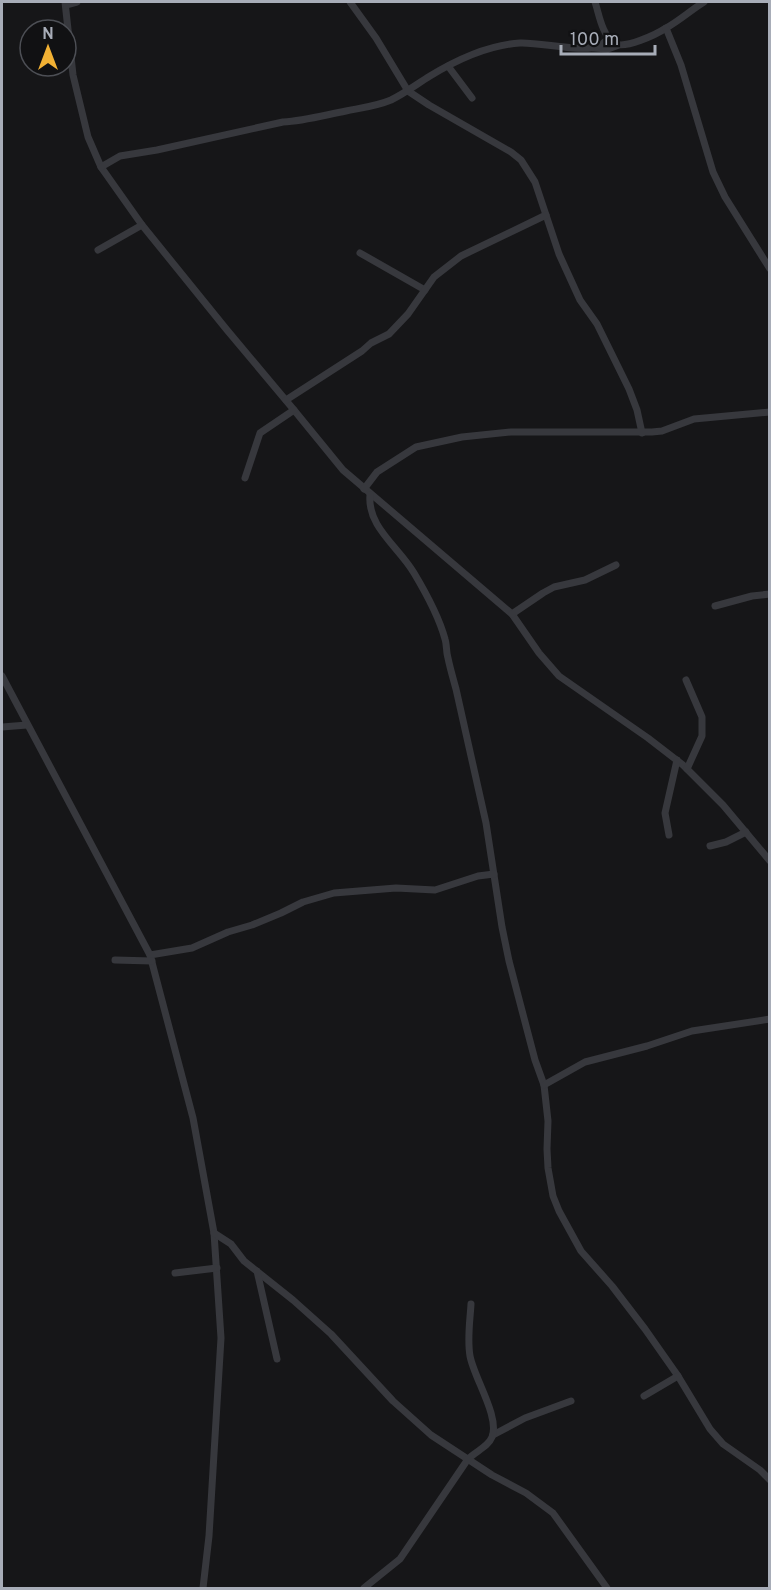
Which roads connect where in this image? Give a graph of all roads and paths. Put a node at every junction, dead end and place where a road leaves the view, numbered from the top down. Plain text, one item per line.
1 (77, 2) edge
2 (350, 2) edge
3 (595, 2) edge
4 (704, 2) edge
5 (66, 4) edge
6 (666, 28) junction
7 (609, 37) junction
8 (619, 45) junction
9 (594, 48) junction
10 (448, 66) junction
11 (408, 91) junction
12 (472, 98) dead end
13 (101, 167) junction
14 (546, 215) junction
15 (142, 225) junction
16 (98, 250) dead end
17 (360, 253) dead end
18 (770, 269) edge
19 (425, 290) junction
20 (286, 400) junction
21 (294, 410) junction
22 (770, 412) edge
23 (642, 433) junction
24 (245, 478) dead end
25 (364, 489) junction
26 (370, 495) junction
27 (616, 566) dead end
28 (770, 594) edge
29 (715, 606) dead end
30 (512, 614) junction
31 (2, 676) edge
32 (686, 680) dead end
33 (27, 725) junction
34 (2, 727) edge
35 (677, 760) junction
36 (687, 769) junction
37 (746, 832) junction
38 (669, 836) dead end
39 (710, 846) dead end
40 (770, 861) edge
41 (494, 874) junction
42 (151, 958) junction
43 (115, 960) dead end
44 (770, 1018) edge
45 (544, 1085) junction
46 (214, 1233) junction
47 (217, 1268) junction
48 (257, 1271) junction
49 (175, 1273) dead end
50 (471, 1304) dead end
51 (277, 1359) dead end
52 (678, 1376) junction
53 (644, 1396) dead end
54 (571, 1401) dead end
55 (493, 1435) junction
56 (468, 1459) junction
57 (770, 1480) edge
58 (203, 1588) edge
59 (364, 1588) edge
60 (607, 1588) edge

1 - 5 street
2 - 11 street
3 - 7 street
4 - 6 street
5 - 13 street
6 - 8 street
6 - 18 street
7 - 8 street
7 - 9 street
8 - 9 street
9 - 10 street
10 - 11 street
10 - 12 street
11 - 13 street
11 - 14 street
13 - 15 street
14 - 19 street
14 - 23 street
15 - 16 street
15 - 20 street
17 - 19 street
19 - 20 street
20 - 21 street
21 - 24 street
21 - 25 street
22 - 23 street
23 - 25 street
25 - 26 street
26 - 30 street
26 - 41 street
27 - 30 street
28 - 29 street
30 - 35 street
31 - 33 street
32 - 36 street
33 - 34 street
33 - 42 street
35 - 36 street
35 - 38 street
36 - 37 street
37 - 39 street
37 - 40 street
41 - 42 street
41 - 45 street
42 - 43 street
42 - 46 street
44 - 45 street
45 - 52 street
46 - 47 street
46 - 48 street
47 - 49 street
47 - 58 street
48 - 51 street
48 - 56 street
50 - 55 street
52 - 53 street
52 - 57 street
54 - 55 street
55 - 56 street
56 - 59 street
56 - 60 street

